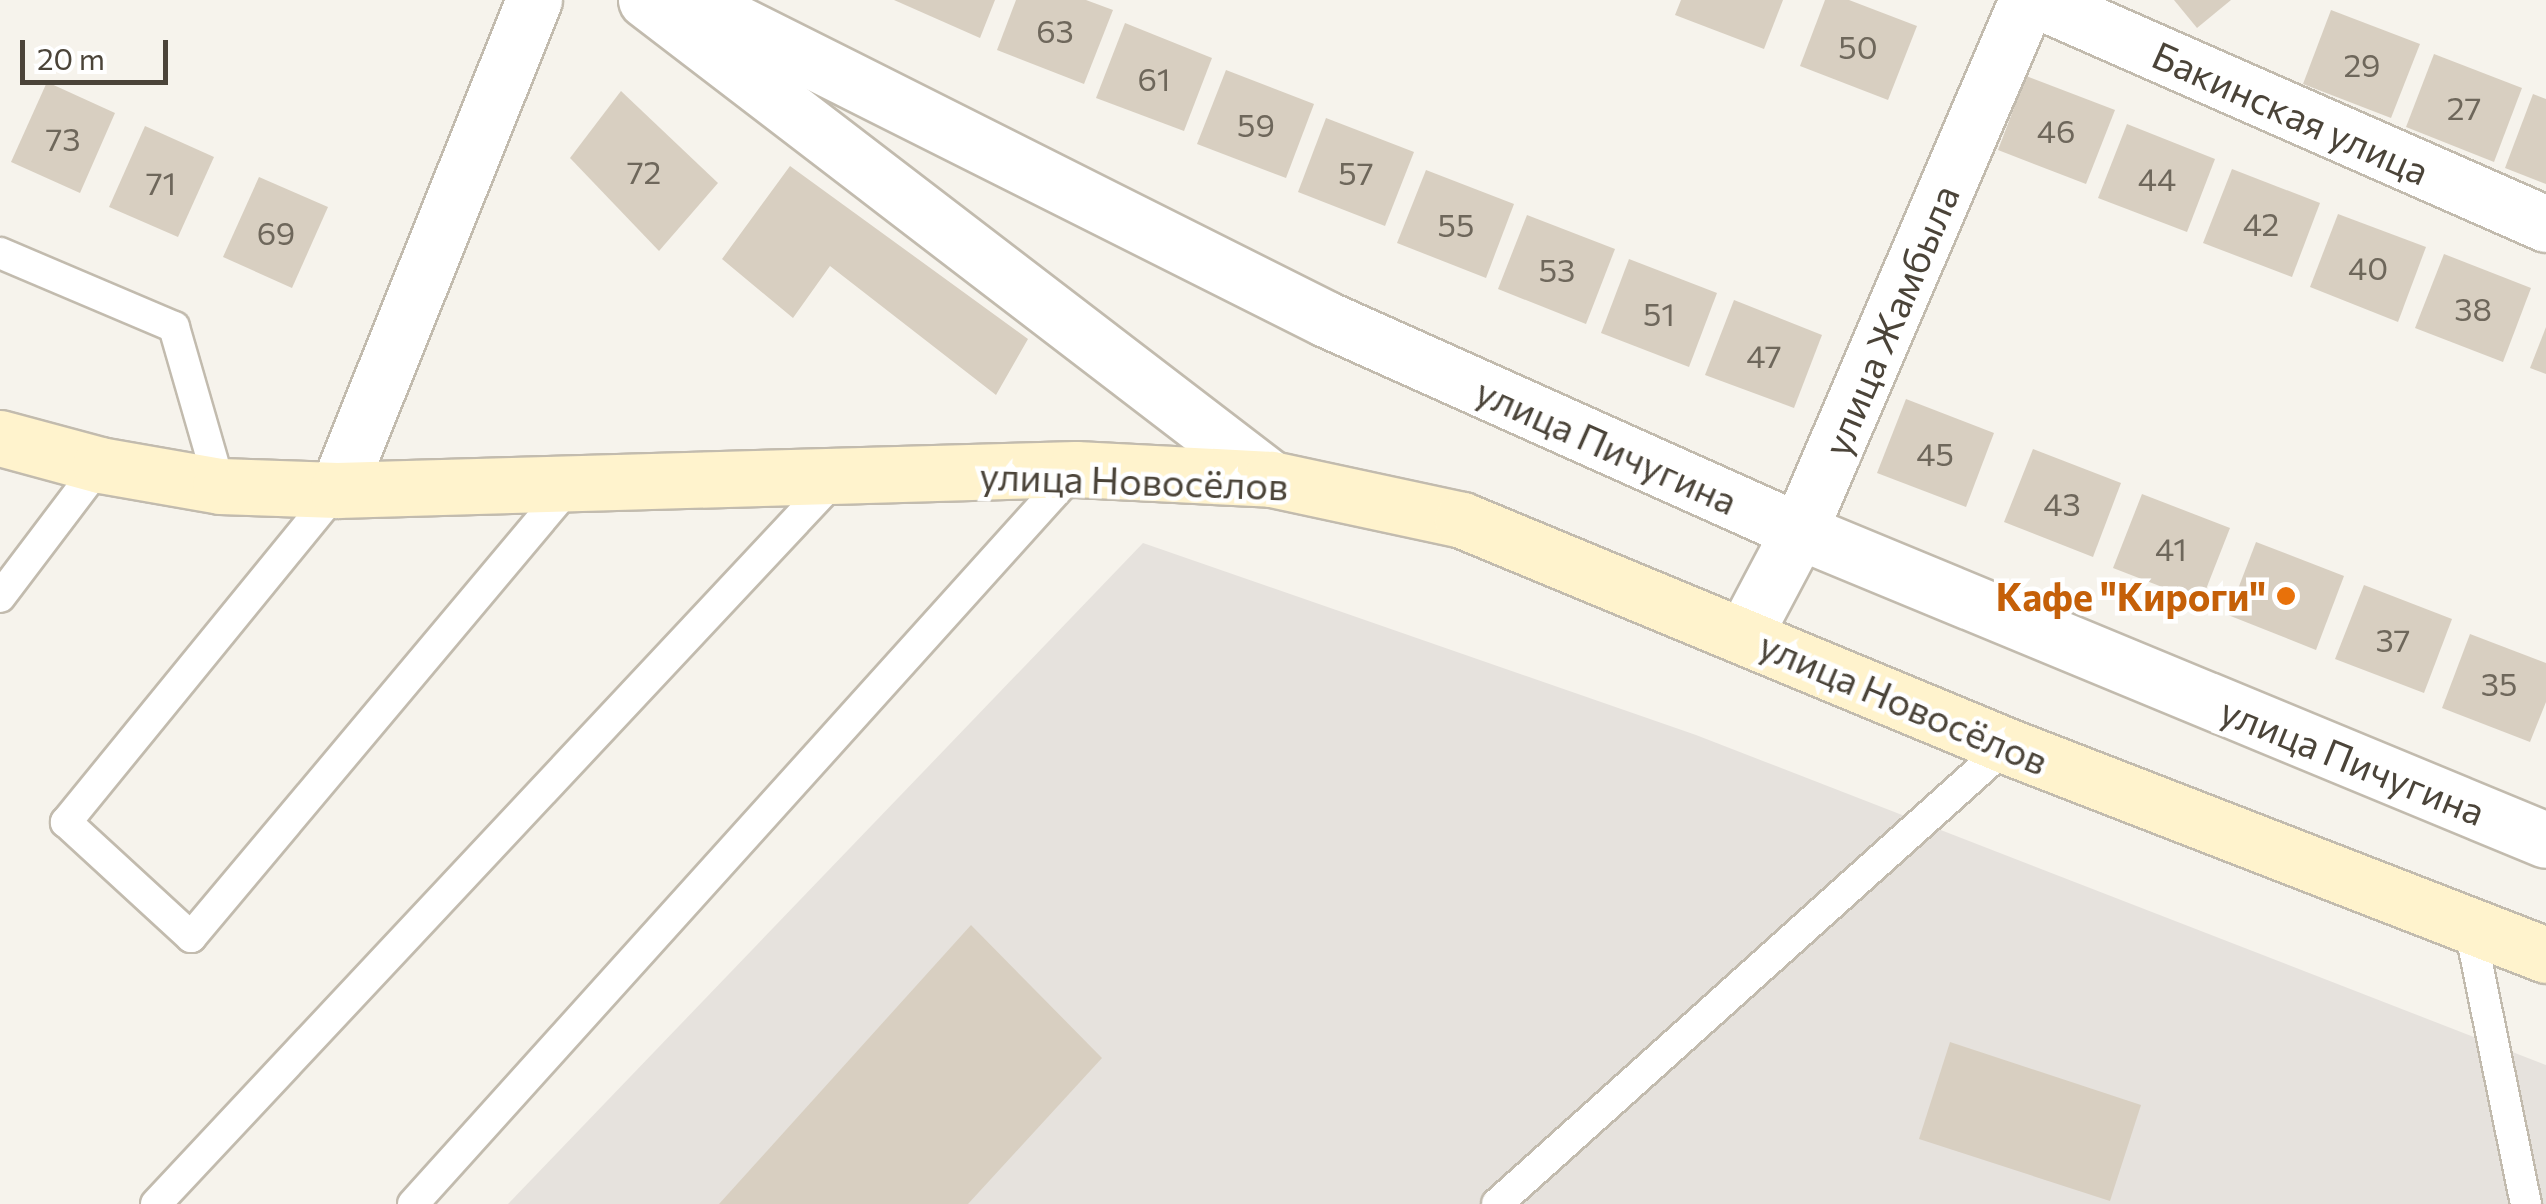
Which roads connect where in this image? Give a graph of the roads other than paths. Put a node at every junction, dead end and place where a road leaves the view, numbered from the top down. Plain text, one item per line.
1 (534, 0) edge
2 (646, 0) edge
3 (691, 0) edge
4 (2027, 0) edge
5 (2037, 0) edge
6 (2546, 224) edge
7 (0, 253) edge
8 (0, 438) edge
9 (100, 466) junction
10 (1076, 469) junction
11 (838, 476) junction
12 (574, 480) junction
13 (1270, 480) junction
14 (220, 486) junction
15 (337, 490) junction
16 (1799, 531) junction
17 (0, 598) edge
18 (1744, 635) junction
19 (2007, 746) junction
20 (2546, 840) edge
21 (2469, 924) junction
22 (2546, 955) edge
23 (156, 1204) edge
24 (413, 1204) edge
25 (1497, 1204) edge
26 (2526, 1204) edge

1 - 15 street
2 - 13 street
3 - 16 street, улица Пичугина
4 - 16 street, улица Жамбыла
5 - 6 street, Бакинская улица
7 - 14 lane
8 - 9 street, улица Новосёлов
9 - 14 street, улица Новосёлов
9 - 17 lane
10 - 11 street, улица Новосёлов
10 - 13 street, улица Новосёлов
10 - 24 lane
11 - 12 street, улица Новосёлов
11 - 23 lane
12 - 15 street, улица Новосёлов
12 - 15 lane
13 - 18 street, улица Новосёлов
14 - 15 street, улица Новосёлов
16 - 18 street, улица Жамбыла
16 - 20 street, улица Пичугина
18 - 19 street, улица Новосёлов
19 - 21 street, улица Новосёлов
19 - 25 lane
21 - 22 street, улица Новосёлов
21 - 26 lane

